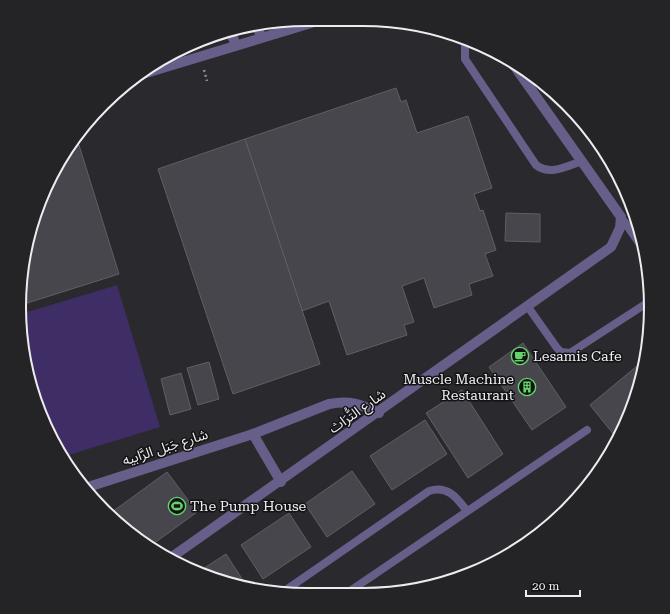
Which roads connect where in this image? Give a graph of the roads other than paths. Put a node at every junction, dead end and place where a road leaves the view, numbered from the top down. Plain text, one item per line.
1 (299, 26) edge
2 (258, 30) edge
3 (232, 36) edge
4 (262, 37) junction
5 (236, 45) junction
6 (466, 45) edge
7 (157, 70) edge
8 (520, 74) edge
9 (582, 161) junction
10 (621, 217) junction
11 (635, 237) edge
12 (644, 305) edge
13 (528, 307) junction
14 (379, 413) junction
15 (587, 430) dead end
16 (253, 434) junction
17 (281, 482) junction
18 (91, 486) edge
19 (467, 511) junction
20 (175, 555) edge
21 (290, 587) edge
22 (354, 588) edge

1 - 4 street
2 - 4 street
3 - 5 street
4 - 5 street
5 - 7 street
6 - 9 lane
8 - 9 street
9 - 10 street
10 - 11 lane
10 - 13 street, شارع التُّرَاث
12 - 13 lane
13 - 14 street, شارع التُّرَاث
14 - 16 street, شارع جَبَل الرَّابيه
14 - 17 street, شارع التُّرَاث
15 - 19 lane
16 - 17 street
16 - 18 street, شارع جَبَل الرَّابيه
17 - 20 street, شارع التُّرَاث
19 - 21 lane
19 - 22 lane

